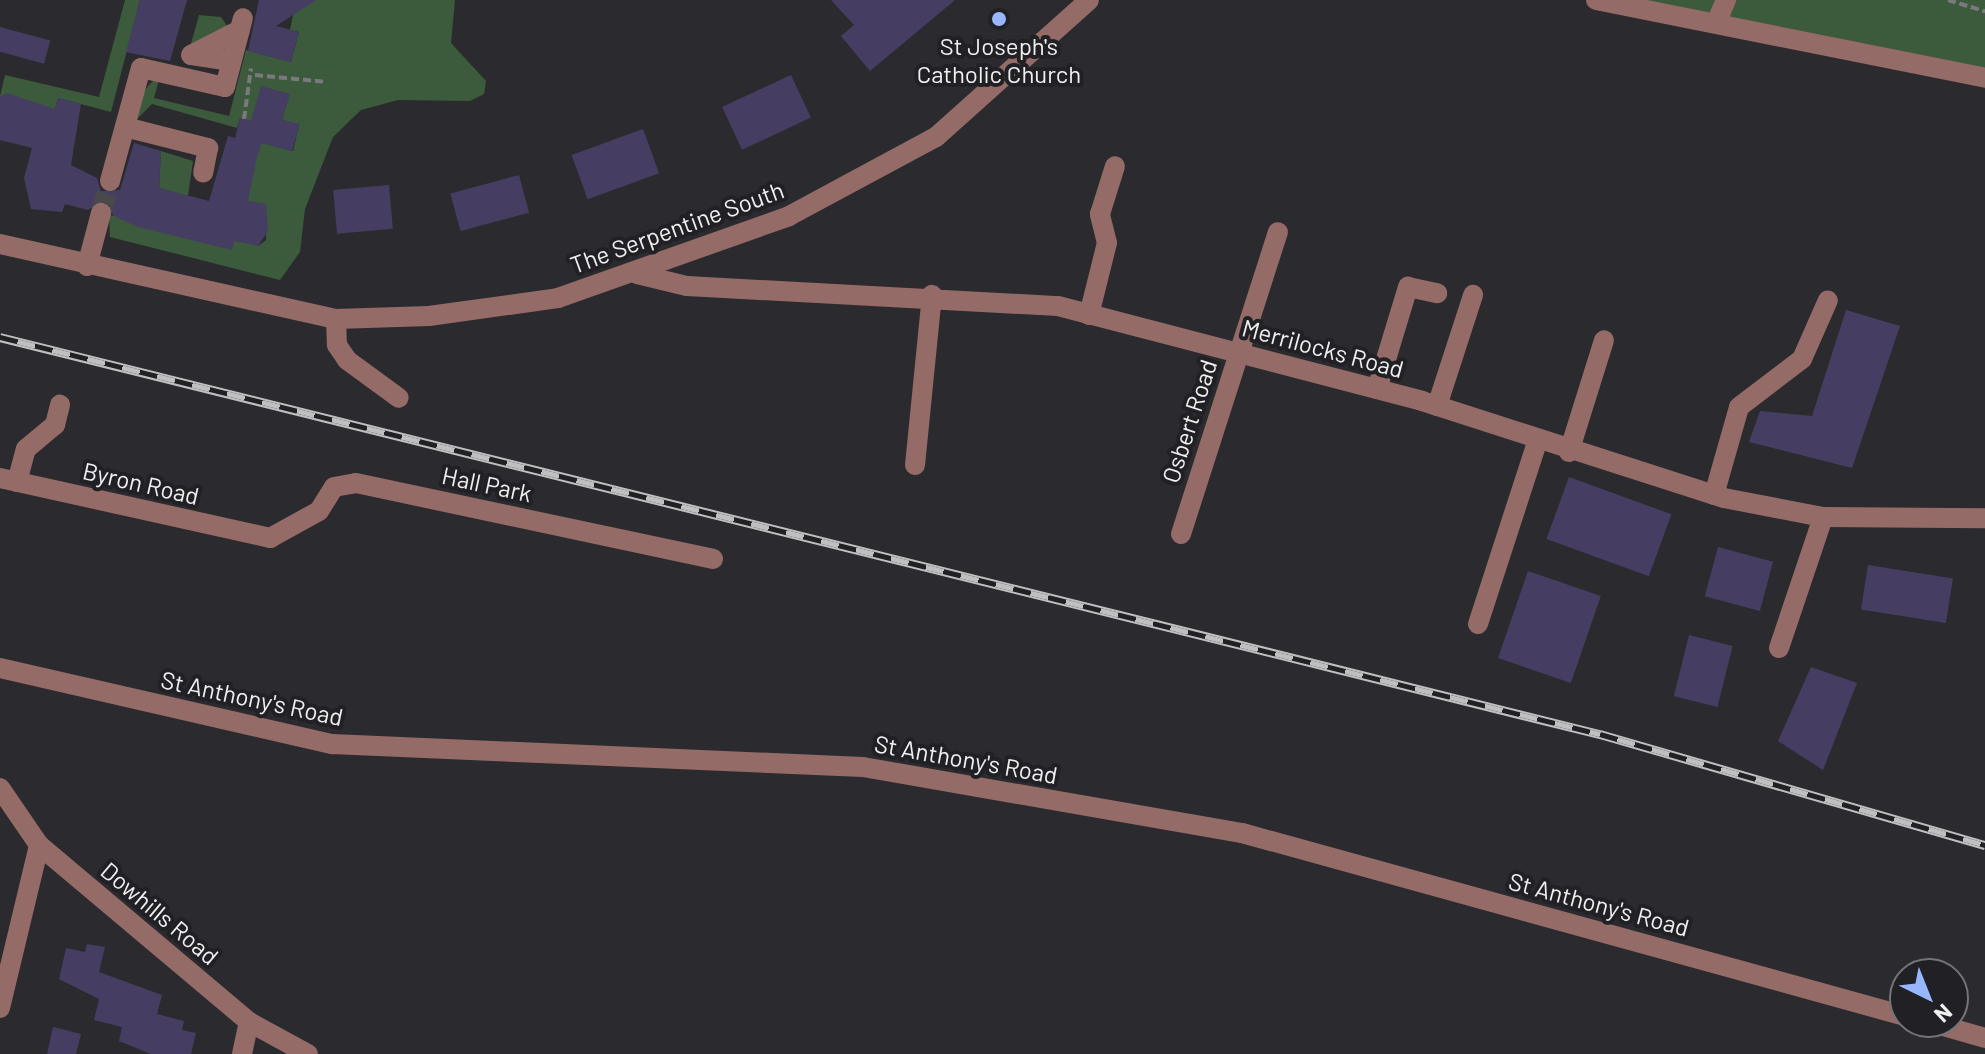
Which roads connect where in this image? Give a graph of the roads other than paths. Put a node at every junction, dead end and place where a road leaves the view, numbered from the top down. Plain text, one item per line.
1 (1089, 0) edge
2 (1596, 0) edge
3 (1726, 0) edge
4 (1717, 21) junction
5 (231, 61) junction
6 (1985, 78) edge
7 (125, 127) junction
8 (1115, 166) dead end
9 (203, 173) dead end
10 (110, 181) tunnel mouth
11 (101, 213) tunnel mouth
12 (1278, 232) dead end
13 (0, 244) edge
14 (87, 266) junction
15 (637, 274) junction
16 (1437, 293) dead end
17 (932, 295) junction
18 (1473, 295) dead end
19 (1828, 300) dead end
20 (1089, 315) junction
21 (336, 319) junction
22 (1604, 340) dead end
23 (1238, 353) junction
24 (1377, 389) junction
25 (399, 398) dead end
26 (60, 405) dead end
27 (1437, 406) junction
28 (1537, 442) junction
29 (1569, 452) junction
30 (915, 465) dead end
31 (8, 480) edge
32 (1714, 495) junction
33 (1823, 517) junction
34 (1985, 518) edge
35 (1181, 534) dead end
36 (270, 538) joint
37 (713, 559) dead end
38 (1478, 624) dead end
39 (1779, 648) dead end
40 (0, 668) edge
41 (0, 788) edge
42 (39, 845) junction
43 (0, 1008) edge
44 (1889, 1012) edge
45 (249, 1022) junction
46 (242, 1054) edge
47 (308, 1054) edge

1 - 15 street, The Serpentine South
2 - 4 street
3 - 4 street
4 - 6 street
5 - 5 street
5 - 7 street
7 - 9 street
7 - 10 street
8 - 20 street
11 - 14 street
12 - 23 street, Osbert Road
13 - 14 street, The Serpentine South
14 - 21 street, The Serpentine South
15 - 17 street, Merrilocks Road
15 - 21 street, The Serpentine South
16 - 24 street
17 - 20 street, Merrilocks Road
17 - 30 street
18 - 27 street
19 - 32 street
20 - 23 street, Merrilocks Road
21 - 25 street
22 - 29 street
23 - 24 street, Merrilocks Road
23 - 35 street, Osbert Road
24 - 27 street, Merrilocks Road
26 - 31 street
27 - 28 street, Merrilocks Road
28 - 29 street, Merrilocks Road
28 - 38 street
29 - 32 street, Merrilocks Road
31 - 36 street, Byron Road
32 - 33 street, Merrilocks Road
33 - 34 street, Merrilocks Road
33 - 39 street
36 - 37 street, Hall Park
40 - 44 street, St Anthony's Road
41 - 42 street, Dowhills Road
42 - 43 street
42 - 45 street, Dowhills Road
45 - 46 street
45 - 47 street, Dowhills Road

